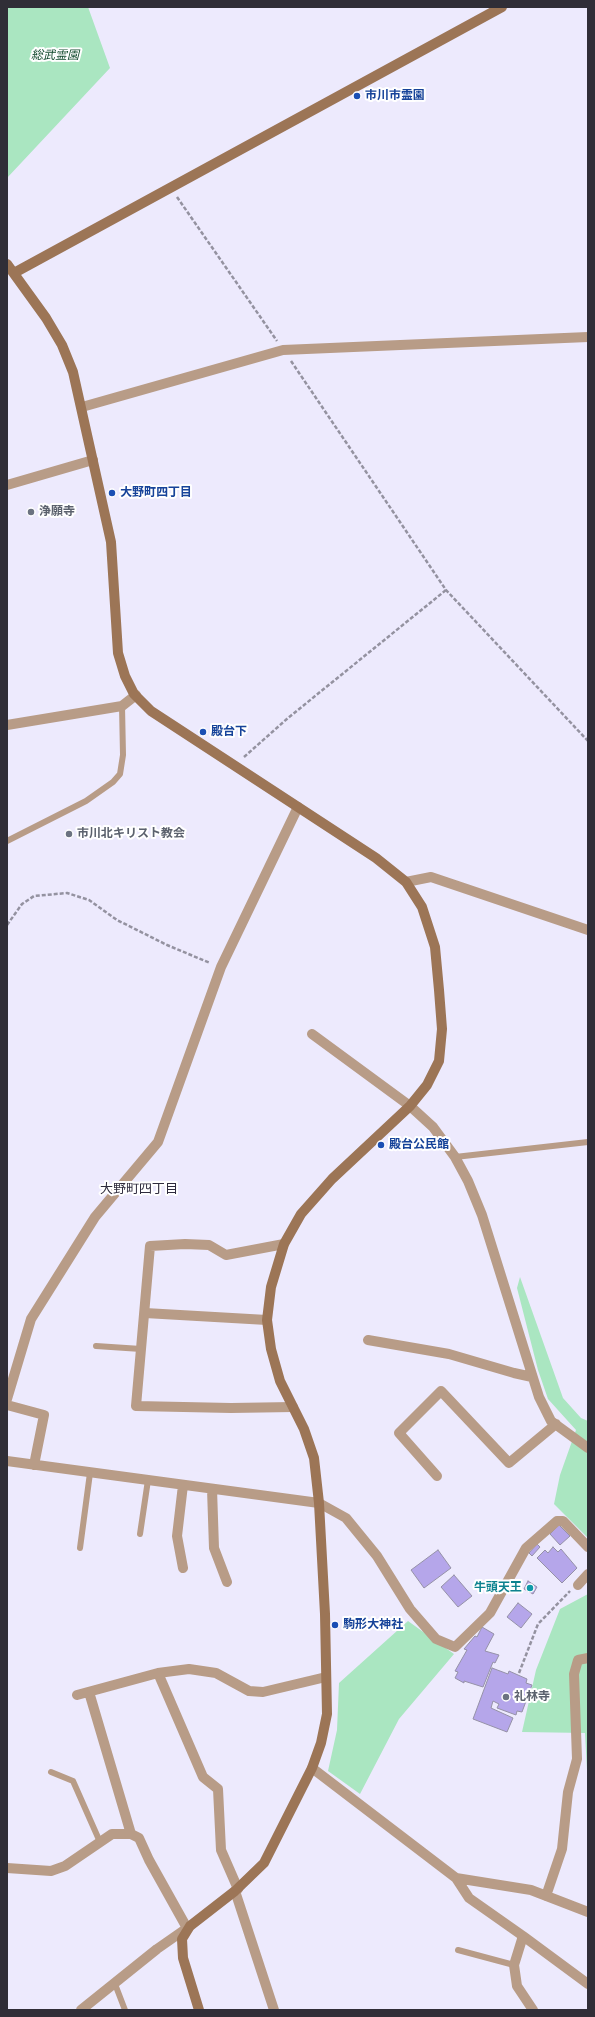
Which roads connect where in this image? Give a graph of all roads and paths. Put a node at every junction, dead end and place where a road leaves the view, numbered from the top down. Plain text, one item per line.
1 (502, 7) edge
2 (171, 188) junction
3 (7, 264) edge
4 (14, 274) junction
5 (588, 337) edge
6 (283, 350) junction
7 (82, 407) junction
8 (94, 460) junction
9 (7, 485) edge
10 (446, 590) junction
11 (136, 696) junction
12 (122, 706) junction
13 (7, 725) edge
14 (588, 741) edge
15 (234, 766) junction
16 (298, 807) junction
17 (7, 841) edge
18 (406, 882) junction
19 (7, 925) edge
20 (588, 930) edge
21 (221, 967) junction
22 (312, 1034) dead end
23 (410, 1106) junction
24 (588, 1142) edge
25 (455, 1158) junction
26 (284, 1244) junction
27 (144, 1313) junction
28 (267, 1320) junction
29 (368, 1340) dead end
30 (96, 1346) dead end
31 (141, 1349) junction
32 (532, 1377) junction
33 (7, 1399) edge
34 (7, 1405) edge
35 (293, 1407) junction
36 (556, 1424) junction
37 (588, 1448) edge
38 (7, 1461) edge
39 (34, 1465) junction
40 (90, 1473) junction
41 (437, 1476) dead end
42 (148, 1480) junction
43 (183, 1485) junction
44 (212, 1489) junction
45 (319, 1503) junction
46 (140, 1534) dead end
47 (588, 1547) edge
48 (80, 1548) dead end
49 (183, 1568) dead end
50 (588, 1574) edge
51 (227, 1582) dead end
52 (578, 1585) joint
53 (588, 1658) edge
54 (158, 1673) junction
55 (519, 1673) dead end
56 (326, 1677) junction
57 (89, 1692) junction
58 (77, 1695) dead end
59 (312, 1768) junction
60 (51, 1772) dead end
61 (132, 1834) junction
62 (100, 1842) junction
63 (7, 1868) edge
64 (456, 1878) junction
65 (237, 1890) junction
66 (546, 1896) junction
67 (588, 1912) edge
68 (189, 1927) junction
69 (523, 1936) junction
70 (458, 1950) dead end
71 (514, 1965) junction
72 (115, 1984) junction
73 (588, 1984) edge
74 (81, 2010) edge
75 (125, 2010) edge
76 (200, 2010) edge
77 (274, 2010) edge
78 (533, 2010) edge

1 - 2 street
2 - 4 street
2 - 6 path
3 - 4 street
4 - 7 street
5 - 6 street
6 - 7 street
6 - 10 path
7 - 8 street
8 - 9 street
8 - 11 street
10 - 14 path
10 - 15 path
11 - 12 street
11 - 15 street
12 - 13 street
12 - 17 lane
15 - 16 street
16 - 18 street
16 - 21 street
18 - 20 street
18 - 23 street
19 - 21 path
21 - 33 street
22 - 23 street
23 - 25 street
23 - 26 street
24 - 25 lane
25 - 32 street
26 - 27 street
26 - 28 street
27 - 28 street
27 - 31 street
28 - 35 street
29 - 32 street
30 - 31 lane
31 - 35 street
32 - 36 street
34 - 39 street
35 - 45 street
36 - 37 street
36 - 41 street
38 - 39 street
39 - 40 street
40 - 42 street
40 - 48 lane
42 - 43 street
42 - 46 lane
43 - 44 street
43 - 49 street
44 - 45 street
44 - 51 street
45 - 47 street
45 - 56 street
50 - 52 street
52 - 55 path
53 - 66 street
54 - 56 street
54 - 57 street
54 - 65 street
56 - 59 street
57 - 58 street
57 - 61 street
59 - 64 street
59 - 65 street
60 - 62 lane
61 - 62 street
61 - 68 street
62 - 63 street
64 - 66 street
64 - 69 street
65 - 68 street
65 - 77 street
66 - 67 street
68 - 72 street
68 - 76 street
69 - 71 street
69 - 73 street
70 - 71 lane
71 - 78 street
72 - 74 street
72 - 75 lane

